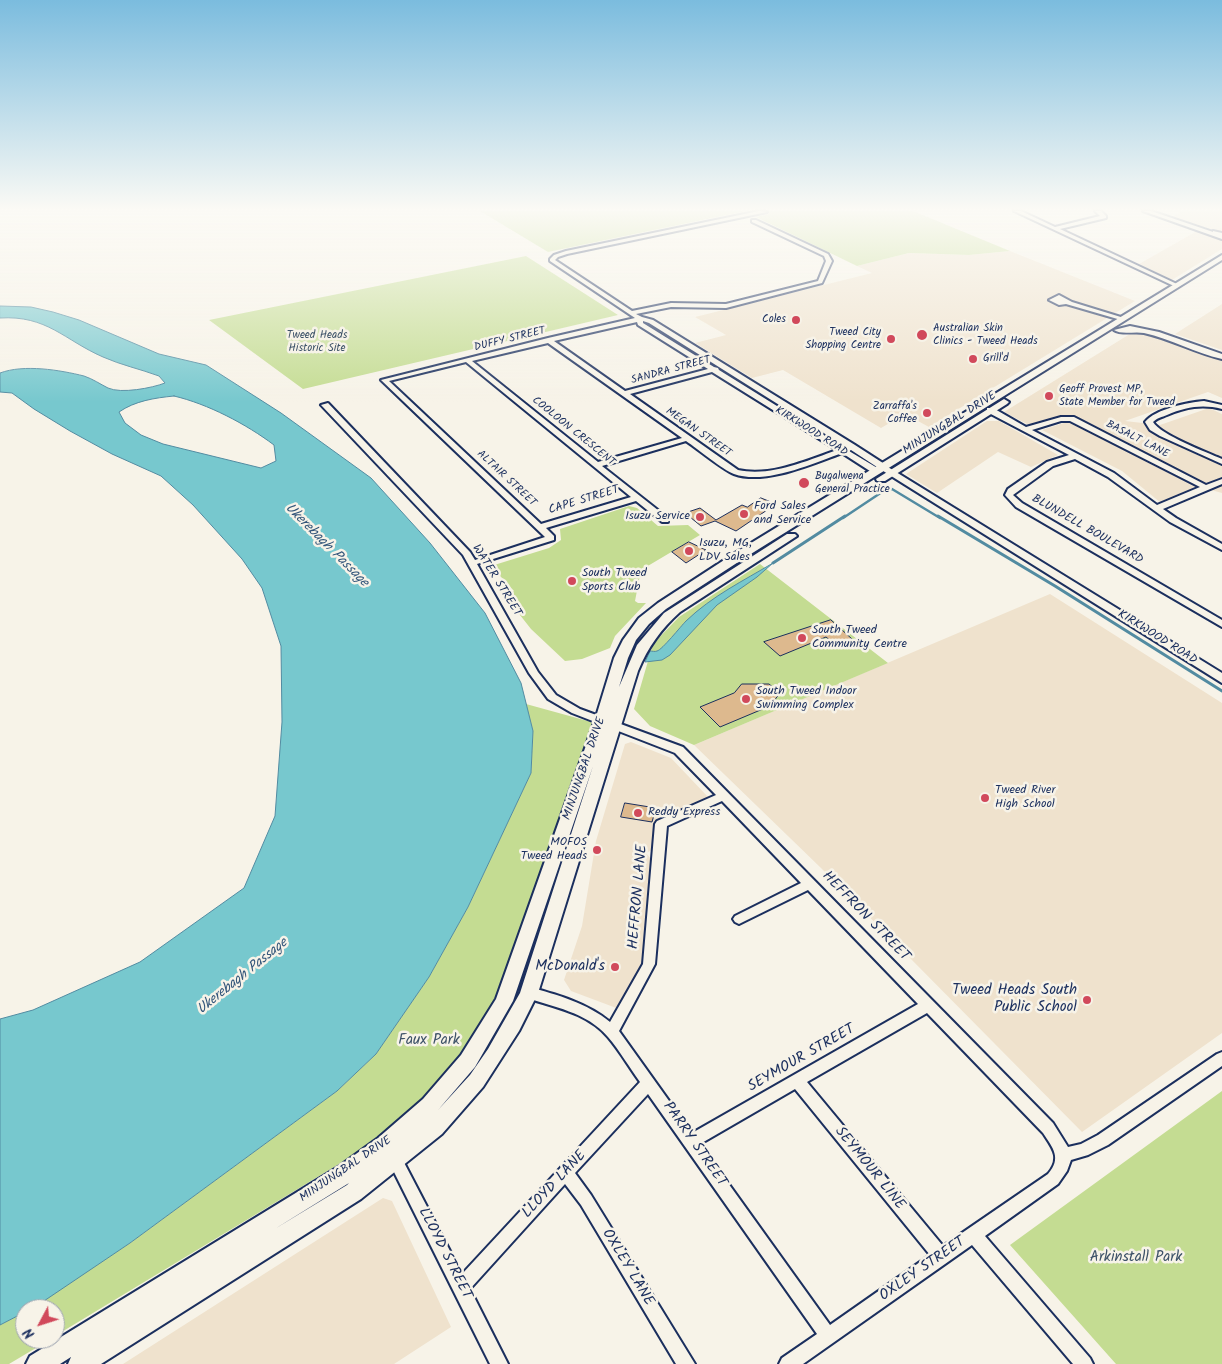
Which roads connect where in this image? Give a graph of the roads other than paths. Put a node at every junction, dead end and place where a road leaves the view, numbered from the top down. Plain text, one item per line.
1 (572, 275) edge
2 (825, 275) edge
3 (1155, 275) edge
4 (1192, 275) edge
5 (1207, 275) edge
6 (1176, 284) junction
7 (1068, 303) dead end
8 (636, 316) junction
9 (1121, 318) junction
10 (1131, 322) junction
11 (1118, 330) junction
12 (548, 340) junction
13 (1222, 356) edge
14 (467, 360) junction
15 (723, 367) junction
16 (713, 370) junction
17 (384, 380) joint
18 (623, 394) junction
19 (325, 405) dead end
20 (984, 406) junction
21 (1222, 407) edge
22 (1026, 430) junction
23 (686, 439) junction
24 (852, 447) junction
25 (841, 451) junction
26 (1075, 456) junction
27 (1222, 462) edge
28 (596, 465) junction
29 (884, 471) junction
30 (1222, 481) edge
31 (1206, 488) junction
32 (636, 498) junction
33 (1157, 508) junction
34 (665, 520) dead end
35 (541, 528) junction
36 (1222, 547) edge
37 (474, 563) junction
38 (1222, 624) edge
39 (1222, 679) edge
40 (608, 722) junction
41 (723, 796) junction
42 (809, 884) junction
43 (739, 919) dead end
44 (529, 992) junction
45 (928, 1005) junction
46 (612, 1032) junction
47 (1222, 1058) edge
48 (797, 1081) junction
49 (649, 1082) junction
50 (692, 1141) junction
51 (391, 1153) junction
52 (1064, 1155) junction
53 (566, 1173) junction
54 (974, 1235) junction
55 (942, 1257) junction
56 (461, 1287) junction
57 (828, 1336) junction
58 (38, 1364) edge
59 (82, 1364) edge
60 (499, 1364) edge
61 (686, 1364) edge
62 (788, 1364) edge
63 (1084, 1364) edge

1 - 8 street, KIRKWOOD ROAD
2 - 8 street, DUFFY STREET
3 - 6 street
4 - 6 main road, MINJUNGBAL DRIVE
5 - 10 main road, MINJUNGBAL DRIVE
6 - 9 main road, MINJUNGBAL DRIVE
7 - 9 street
8 - 12 street, DUFFY STREET
8 - 15 street, KIRKWOOD ROAD
8 - 16 street, KIRKWOOD ROAD
9 - 10 street
9 - 20 main road, MINJUNGBAL DRIVE
10 - 11 main road, MINJUNGBAL DRIVE
10 - 13 street
11 - 13 street
11 - 20 main road, MINJUNGBAL DRIVE
12 - 14 street, DUFFY STREET
12 - 18 street, MEGAN STREET
14 - 17 street, DUFFY STREET
14 - 28 street, COOLOON CRESCENT
15 - 16 street, SANDRA STREET
15 - 24 street, KIRKWOOD ROAD
16 - 18 street, SANDRA STREET
16 - 25 street, KIRKWOOD ROAD
17 - 35 street, ALTAIR STREET
18 - 23 street, MEGAN STREET
19 - 37 street, WATER STREET
20 - 22 street
20 - 29 main road, MINJUNGBAL DRIVE
21 - 27 street
22 - 26 street
22 - 31 street, BASALT LANE
23 - 25 street, MEGAN STREET
23 - 28 street
24 - 25 street, MEGAN STREET
24 - 29 street, KIRKWOOD ROAD
25 - 29 street, KIRKWOOD ROAD
26 - 33 street
26 - 38 street, BLUNDELL BOULEVARD
28 - 32 street, COOLOON CRESCENT
29 - 39 street, KIRKWOOD ROAD
29 - 40 main road, MINJUNGBAL DRIVE
30 - 31 street
31 - 33 street
32 - 34 street, COOLOON CRESCENT
32 - 35 street, CAPE STREET
33 - 36 street
35 - 37 street
37 - 40 street, WATER STREET
40 - 41 street, HEFFRON STREET
40 - 44 main road, MINJUNGBAL DRIVE
40 - 51 main road, MINJUNGBAL DRIVE
41 - 42 street, HEFFRON STREET
41 - 46 street, HEFFRON LANE
42 - 43 street
42 - 45 street, HEFFRON STREET
44 - 46 street, PARRY STREET
44 - 51 main road, MINJUNGBAL DRIVE
45 - 48 street, SEYMOUR STREET
45 - 52 street, HEFFRON STREET
46 - 49 street, PARRY STREET
47 - 52 street
48 - 50 street, SEYMOUR STREET
48 - 55 street, SEYMOUR LINE
49 - 50 street, PARRY STREET
49 - 53 street, LLOYD LANE
50 - 57 street, PARRY STREET
51 - 56 street, LLOYD STREET
51 - 58 main road, MINJUNGBAL DRIVE
51 - 59 main road, MINJUNGBAL DRIVE
52 - 54 street, OXLEY STREET
53 - 56 street, LLOYD LANE
53 - 61 street, OXLEY LANE
54 - 55 street, OXLEY STREET
54 - 63 street
55 - 57 street, OXLEY STREET
56 - 60 street, LLOYD STREET
57 - 62 street, OXLEY STREET

